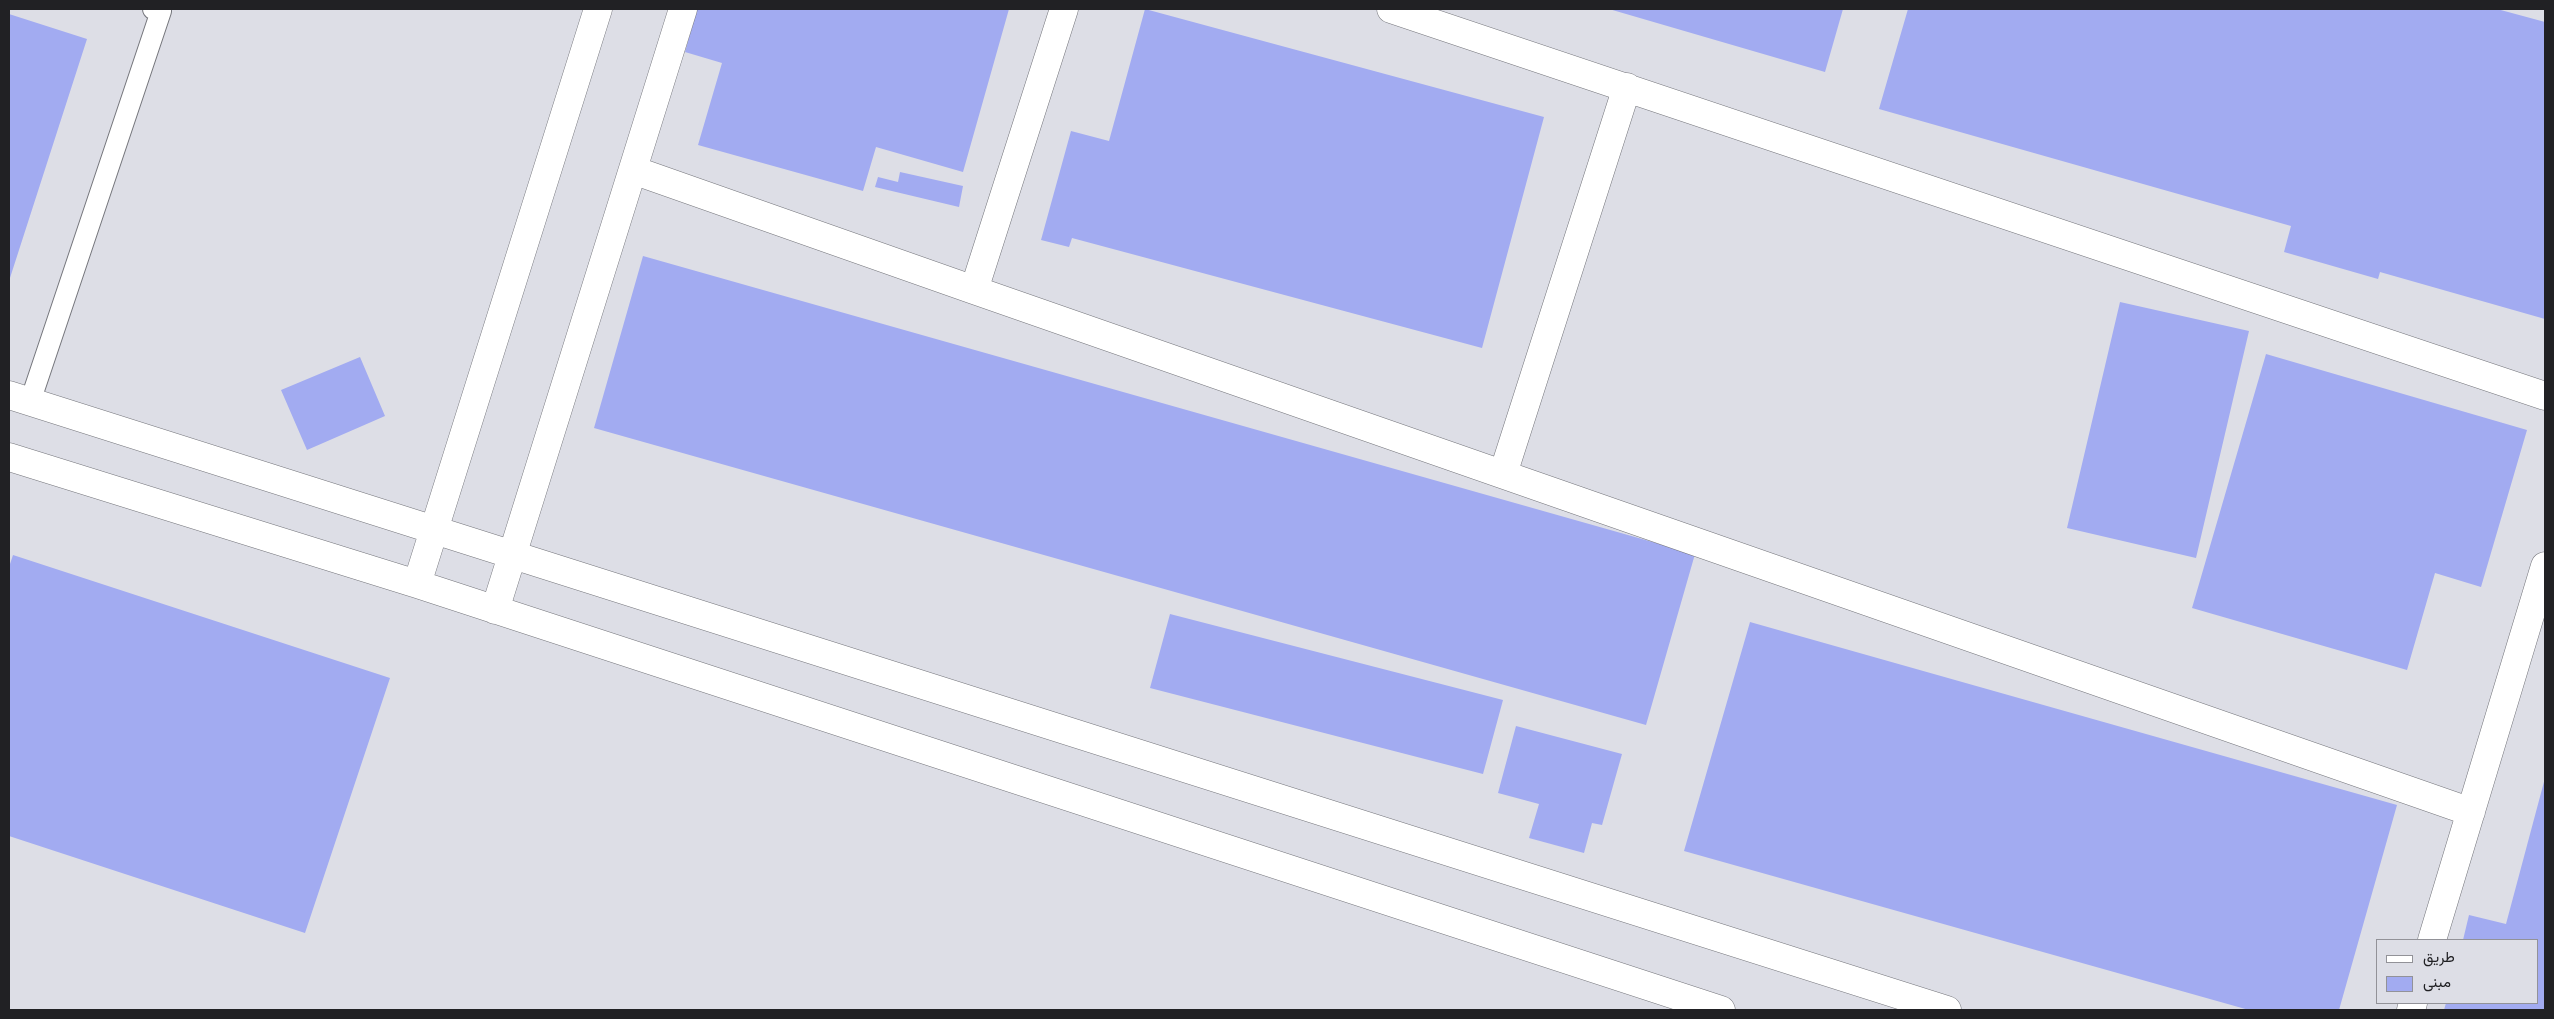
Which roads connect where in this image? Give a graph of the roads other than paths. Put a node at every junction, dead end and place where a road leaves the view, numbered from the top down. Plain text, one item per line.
1 (598, 9) edge
2 (683, 9) edge
3 (1064, 9) edge
4 (1391, 9) edge
5 (159, 10) edge
6 (1627, 88) junction
7 (633, 170) junction
8 (974, 290) junction
9 (2545, 396) edge
10 (20, 399) edge
11 (9, 457) edge
12 (1502, 474) junction
13 (433, 530) junction
14 (512, 555) junction
15 (2545, 566) edge
16 (417, 584) junction
17 (495, 610) junction
18 (2471, 812) junction
19 (2432, 939) edge
20 (1721, 1010) edge
21 (1947, 1010) edge

1 - 13 street
2 - 7 street
3 - 8 street
4 - 6 street
5 - 10 lane
6 - 9 street
6 - 12 street
7 - 8 street
7 - 14 street
8 - 12 street
10 - 13 street
11 - 16 street
12 - 18 street
13 - 14 street
13 - 16 street
14 - 17 street
14 - 21 street
15 - 18 street
16 - 17 street
17 - 20 street
18 - 19 street

